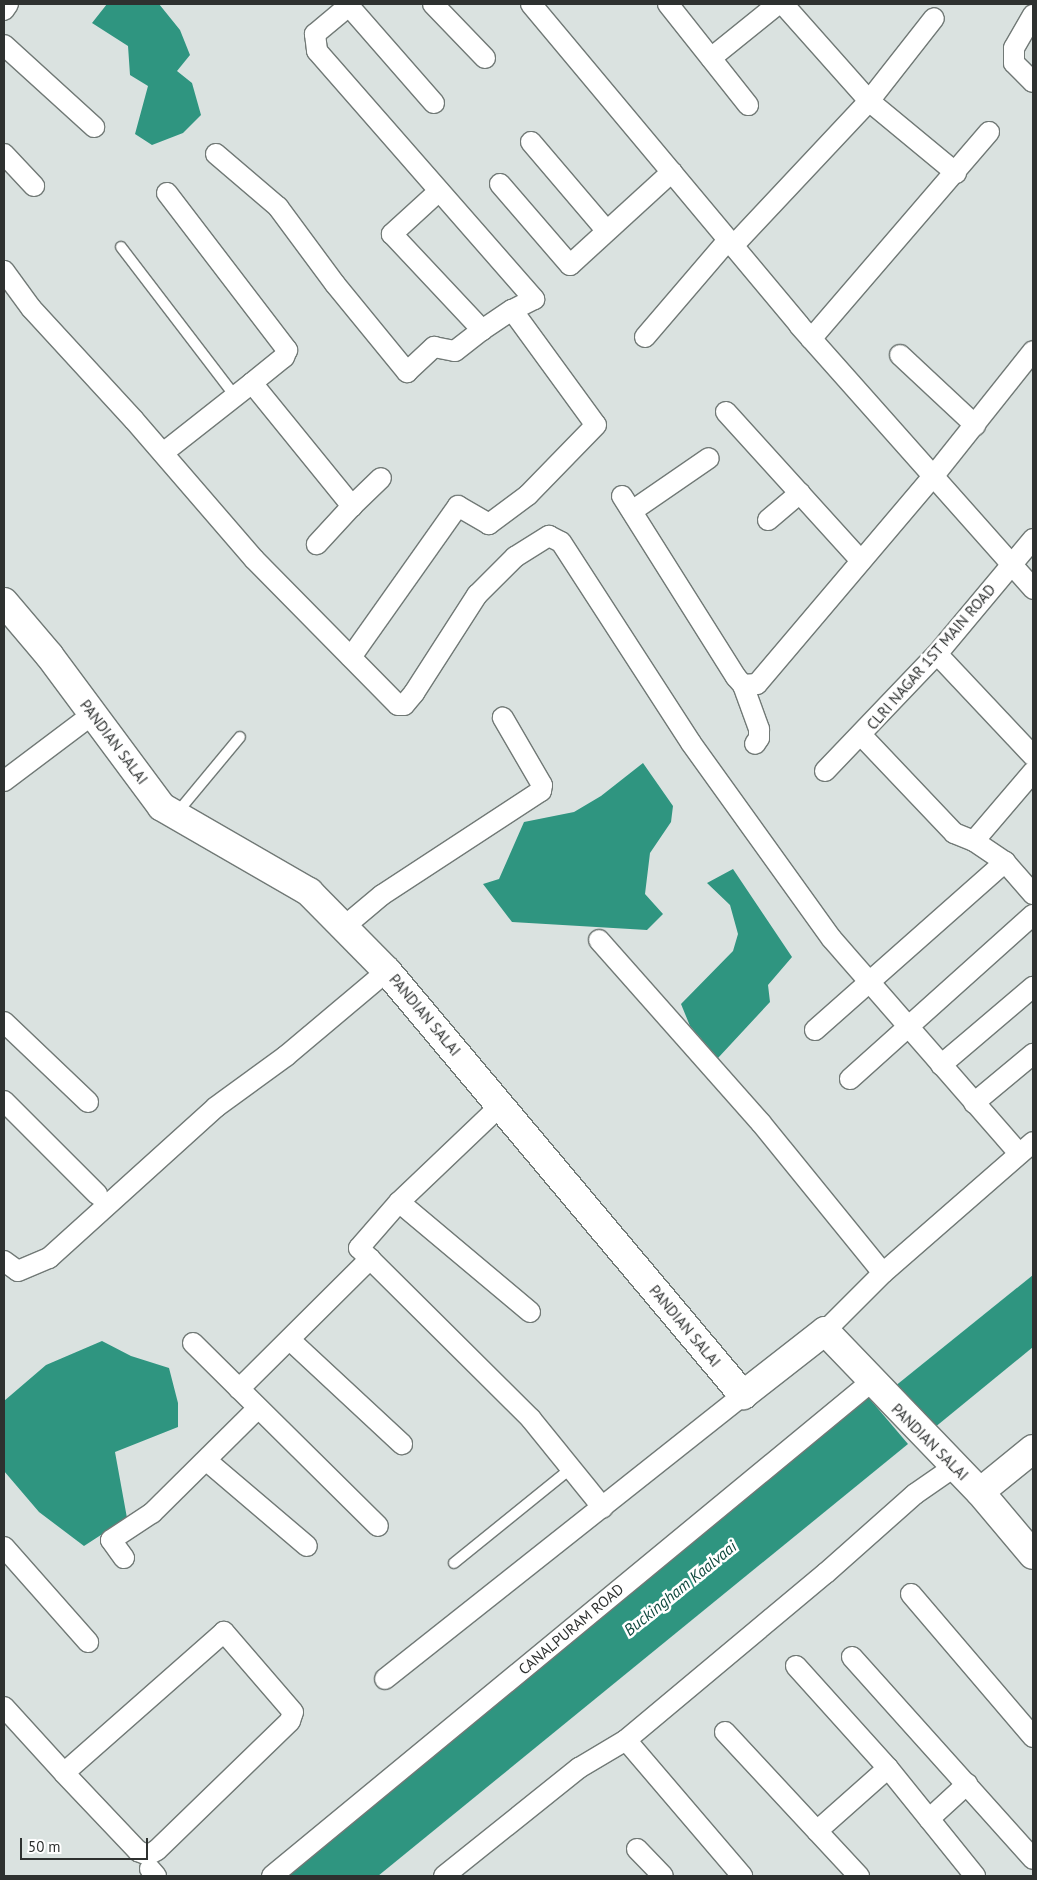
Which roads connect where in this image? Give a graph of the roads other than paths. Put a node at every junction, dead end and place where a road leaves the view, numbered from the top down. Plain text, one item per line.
1 (8, 4) edge
2 (433, 4) edge
3 (531, 4) edge
4 (668, 4) edge
5 (350, 5) edge
6 (786, 5) edge
7 (4, 10) edge
8 (1033, 15) edge
9 (934, 18) dead end
10 (8, 55) edge
11 (485, 58) dead end
12 (711, 58) junction
13 (1033, 82) edge
14 (869, 101) junction
15 (434, 103) dead end
16 (748, 105) dead end
17 (94, 127) dead end
18 (989, 132) dead end
19 (531, 142) dead end
20 (4, 154) edge
21 (216, 154) dead end
22 (672, 172) junction
23 (956, 173) junction
24 (500, 184) dead end
25 (34, 186) dead end
26 (440, 191) junction
27 (166, 193) dead end
28 (606, 230) junction
29 (730, 243) junction
30 (121, 246) dead end
31 (4, 271) edge
32 (512, 310) junction
33 (482, 330) junction
34 (645, 337) dead end
35 (811, 339) junction
36 (1033, 351) edge
37 (900, 355) dead end
38 (252, 383) junction
39 (236, 396) junction
40 (726, 412) dead end
41 (976, 425) junction
42 (163, 453) junction
43 (709, 458) dead end
44 (381, 478) dead end
45 (932, 478) junction
46 (800, 493) junction
47 (352, 506) junction
48 (768, 520) dead end
49 (1033, 539) edge
50 (317, 544) dead end
51 (861, 561) junction
52 (1010, 566) junction
53 (1033, 589) edge
54 (4, 602) edge
55 (937, 654) junction
56 (351, 657) junction
57 (743, 685) junction
58 (93, 714) junction
59 (503, 718) dead end
60 (862, 736) junction
61 (240, 737) dead end
62 (755, 744) dead end
63 (1033, 756) edge
64 (826, 771) dead end
65 (1033, 772) edge
66 (4, 781) edge
67 (176, 815) junction
68 (974, 841) junction
69 (1005, 862) junction
70 (1033, 894) edge
71 (1033, 915) edge
72 (344, 926) junction
73 (598, 940) dead end
74 (387, 971) junction
75 (869, 982) junction
76 (1033, 987) edge
77 (4, 1022) edge
78 (909, 1027) junction
79 (815, 1030) dead end
80 (1033, 1054) edge
81 (941, 1065) junction
82 (850, 1079) dead end
83 (4, 1101) edge
84 (88, 1102) dead end
85 (974, 1103) junction
86 (501, 1105) junction
87 (1026, 1148) edge
88 (97, 1194) dead end
89 (399, 1202) junction
90 (370, 1259) junction
91 (4, 1261) edge
92 (883, 1273) junction
93 (530, 1312) dead end
94 (825, 1331) junction
95 (290, 1340) junction
96 (193, 1343) dead end
97 (870, 1382) junction
98 (240, 1390) junction
99 (743, 1395) junction
100 (258, 1408) junction
101 (402, 1444) dead end
102 (1033, 1449) edge
103 (207, 1461) junction
104 (954, 1466) junction
105 (570, 1468) junction
106 (980, 1492) junction
107 (603, 1508) junction
108 (378, 1526) dead end
109 (307, 1546) dead end
110 (4, 1547) edge
111 (1033, 1555) edge
112 (124, 1558) dead end
113 (454, 1563) dead end
114 (911, 1594) dead end
115 (88, 1642) dead end
116 (852, 1657) dead end
117 (796, 1666) dead end
118 (385, 1679) dead end
119 (4, 1707) edge
120 (725, 1732) dead end
121 (1033, 1737) edge
122 (626, 1740) junction
123 (888, 1768) junction
124 (64, 1772) junction
125 (967, 1784) junction
126 (929, 1819) junction
127 (817, 1831) junction
128 (637, 1849) dead end
129 (1033, 1859) edge
130 (272, 1876) edge
131 (444, 1876) edge
132 (663, 1876) edge
133 (742, 1876) edge
134 (859, 1876) edge
135 (975, 1876) edge

1 - 7 street
2 - 11 street
3 - 22 street
4 - 12 street
5 - 15 street
5 - 26 street
6 - 12 street
6 - 14 street
8 - 13 street
9 - 14 street
10 - 17 street
12 - 16 street
14 - 23 street
14 - 29 street
18 - 23 street
19 - 28 street
20 - 25 street
21 - 33 street
22 - 28 street
22 - 29 street
23 - 35 street
24 - 28 street
26 - 32 street
26 - 33 street
27 - 38 street
29 - 34 street
29 - 35 street
30 - 39 lane
31 - 42 street
32 - 33 street
32 - 56 street
35 - 45 street
36 - 41 street
37 - 41 street
38 - 39 street
38 - 47 street
39 - 42 street
40 - 46 street
41 - 45 street
42 - 56 street
43 - 57 street
44 - 47 street
45 - 51 street
45 - 52 street
46 - 48 street
46 - 51 street
47 - 50 street
49 - 52 street, CLRI NAGAR 1ST MAIN ROAD
51 - 57 street
52 - 53 street
52 - 55 street, CLRI NAGAR 1ST MAIN ROAD
54 - 58 street, PANDIAN SALAI
55 - 60 street, CLRI NAGAR 1ST MAIN ROAD
55 - 63 street
56 - 75 street
57 - 62 street
58 - 66 street
58 - 67 street, PANDIAN SALAI
59 - 72 street
60 - 64 street, CLRI NAGAR 1ST MAIN ROAD
60 - 68 street
61 - 67 lane
65 - 68 street
67 - 72 street, PANDIAN SALAI
68 - 69 street
69 - 70 street
69 - 75 street
71 - 78 street
72 - 74 street, PANDIAN SALAI
73 - 92 street
74 - 86 street, PANDIAN SALAI
74 - 91 street
75 - 78 street
75 - 79 street
76 - 81 street
77 - 84 street
78 - 81 street
78 - 82 street
80 - 85 street
81 - 85 street
83 - 88 street
85 - 87 street
86 - 89 street
86 - 99 street, PANDIAN SALAI
87 - 92 street
89 - 90 street
89 - 93 street
90 - 95 street
90 - 105 street
92 - 94 street
94 - 97 street, PANDIAN SALAI
94 - 99 street
95 - 98 street
95 - 101 street
96 - 98 street
97 - 104 street, PANDIAN SALAI
97 - 130 street, CANALPURAM ROAD
98 - 100 street
99 - 107 street
100 - 103 street
100 - 108 street
102 - 106 street
103 - 109 street
103 - 112 street
104 - 106 street, PANDIAN SALAI
104 - 122 street
105 - 107 street
105 - 113 lane
106 - 111 street, PANDIAN SALAI
107 - 118 street
110 - 115 street
114 - 121 street
116 - 125 street
117 - 123 street
119 - 124 street
120 - 127 street
122 - 131 street
122 - 133 street
123 - 126 street
123 - 127 street
124 - 124 street
125 - 126 street
125 - 129 street
126 - 135 street
127 - 134 street
128 - 132 street

